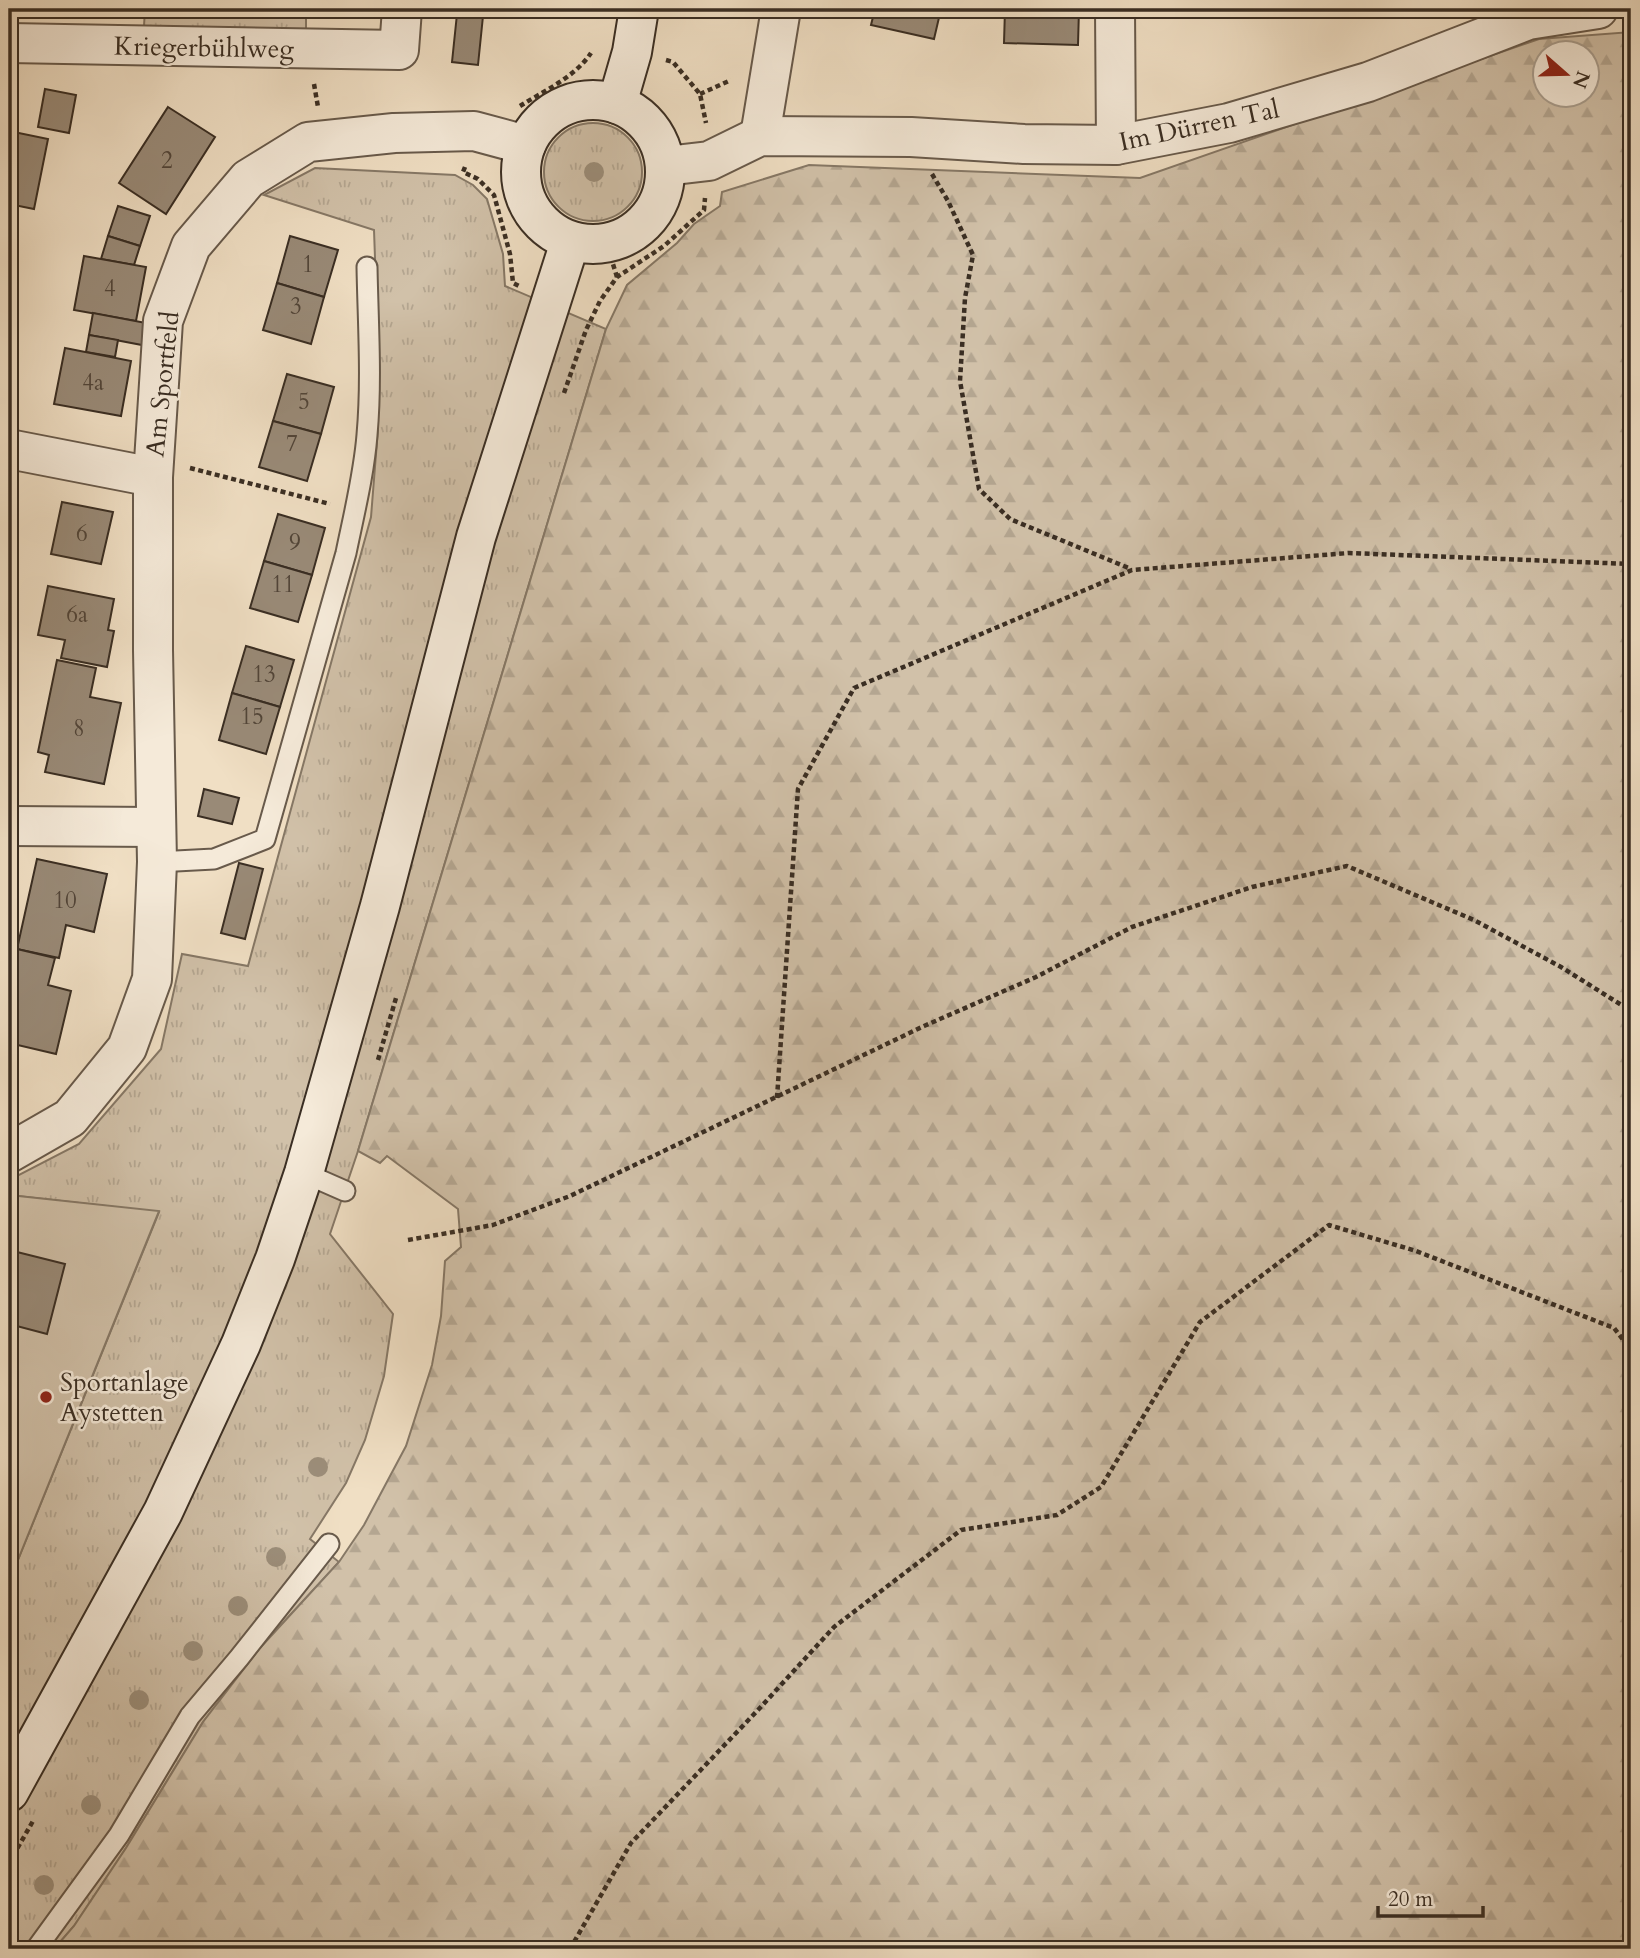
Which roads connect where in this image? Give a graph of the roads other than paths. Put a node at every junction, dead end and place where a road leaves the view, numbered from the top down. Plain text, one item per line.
1 (402, 9) edge
2 (639, 9) edge
3 (781, 9) edge
4 (1115, 9) edge
5 (1598, 9) edge
6 (9, 43) edge
7 (617, 104) junction
8 (760, 136) junction
9 (526, 145) junction
10 (1116, 145) junction
11 (666, 166) junction
12 (588, 242) junction
13 (367, 267) dead end
14 (9, 449) edge
15 (153, 467) junction
16 (9, 826) edge
17 (156, 845) junction
18 (9, 1153) edge
19 (304, 1173) junction
20 (345, 1191) dead end
21 (329, 1545) dead end
22 (9, 1792) edge
23 (36, 1949) edge

1 - 6 street, Kriegerbühlweg
2 - 7 street
3 - 8 street
4 - 10 street
5 - 10 street, Im Dürren Tal
7 - 9 street
7 - 11 street
8 - 10 street, Im Dürren Tal
8 - 11 street, Im Dürren Tal
9 - 12 street
9 - 15 street, Am Sportfeld
11 - 12 street
12 - 19 street
13 - 17 lane
14 - 15 street
15 - 17 street, Am Sportfeld
16 - 17 street
17 - 18 street, Am Sportfeld
19 - 20 lane
19 - 22 street
21 - 23 lane

